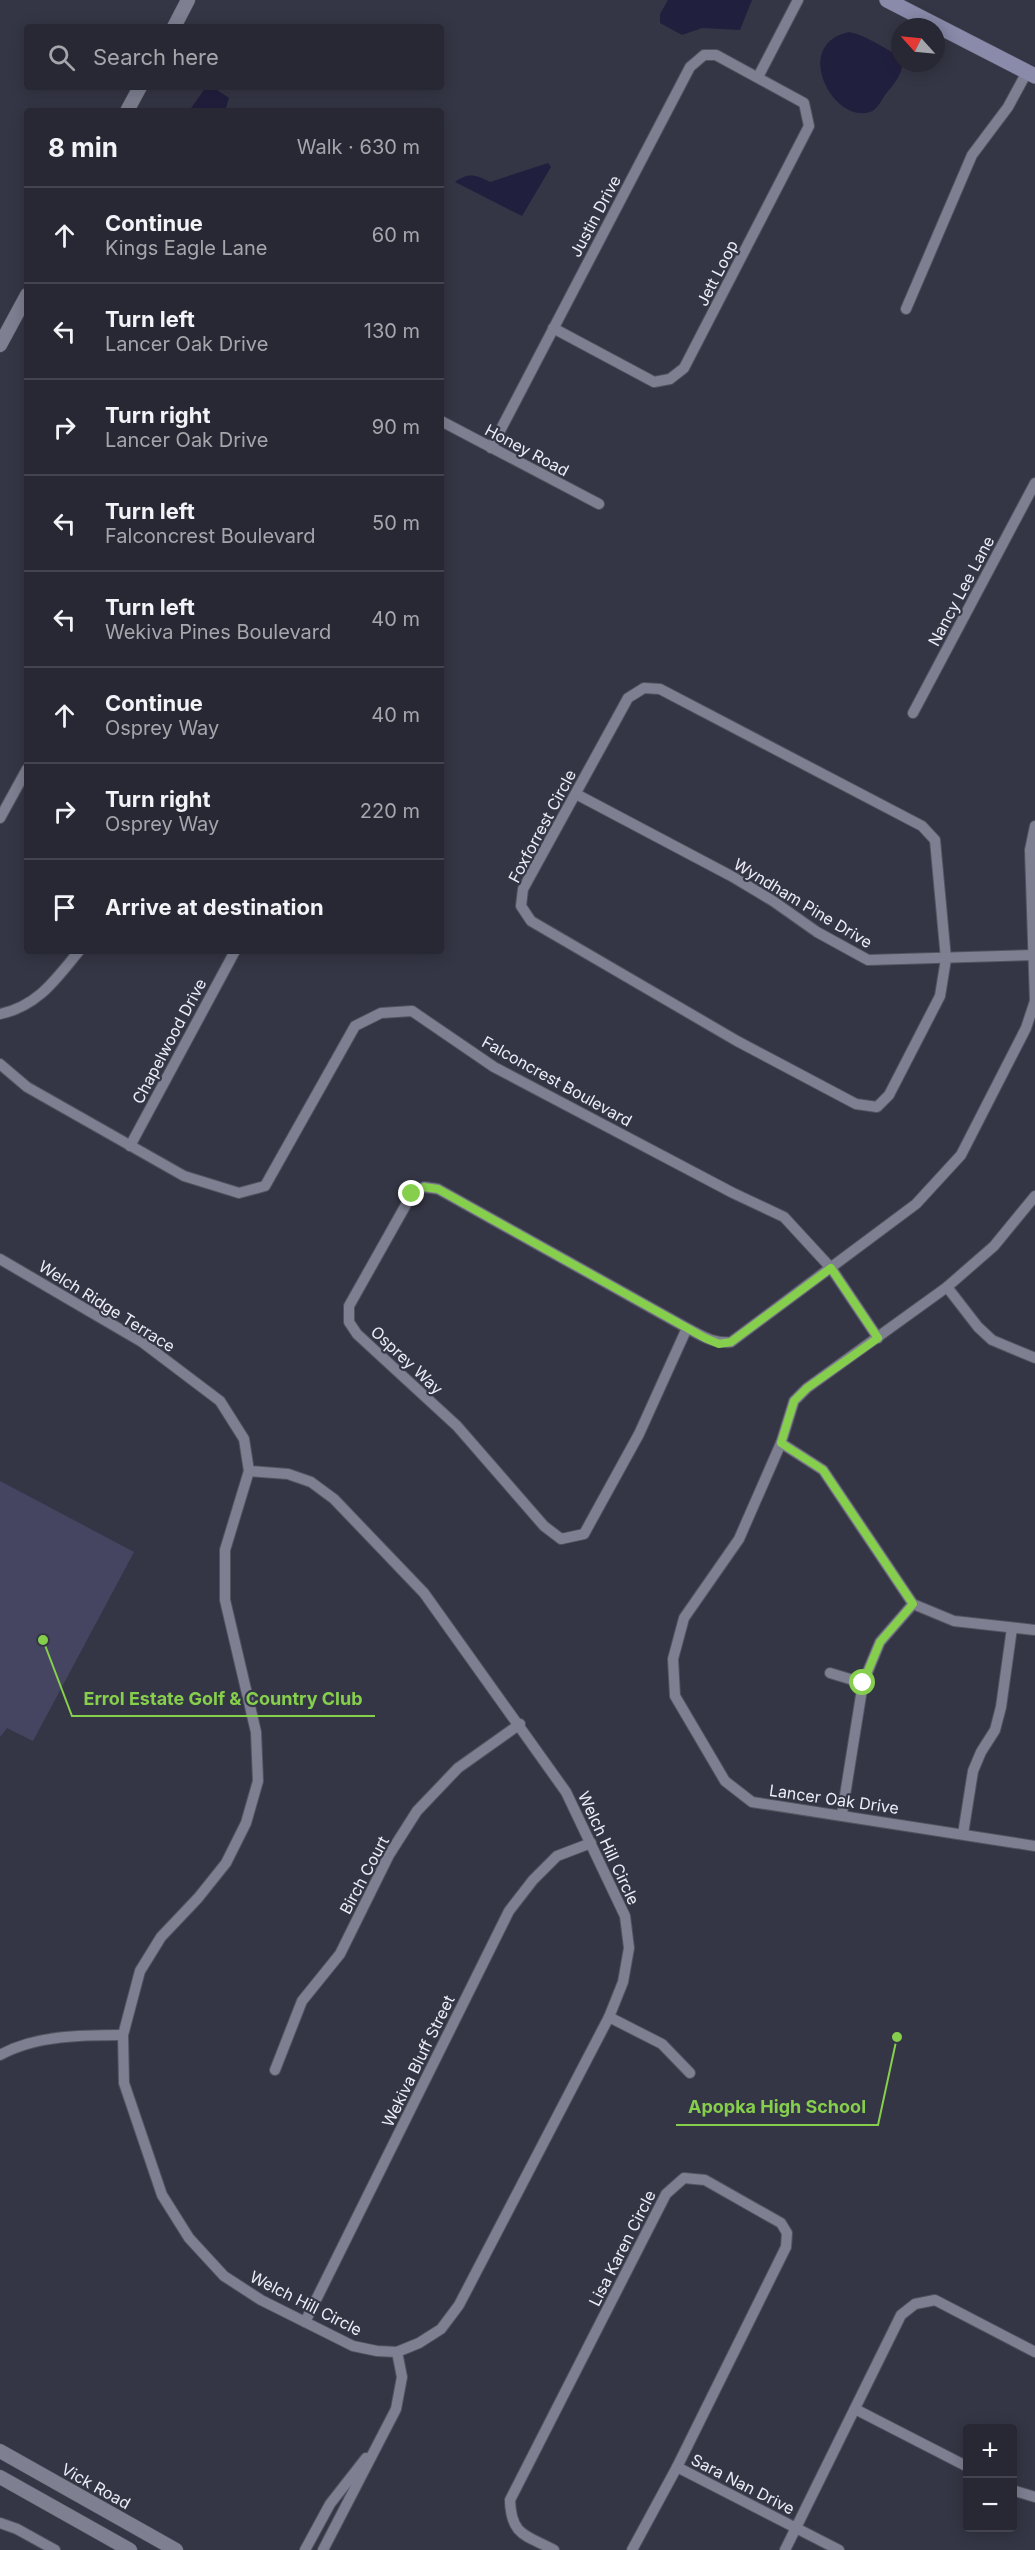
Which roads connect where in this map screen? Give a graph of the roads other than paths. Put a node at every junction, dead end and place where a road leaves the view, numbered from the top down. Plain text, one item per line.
1 (188, 0) edge
2 (798, 0) edge
3 (887, 0) edge
4 (176, 24) edge
5 (1031, 74) edge
6 (758, 77) junction
7 (138, 90) edge
8 (129, 108) edge
9 (24, 301) edge
10 (906, 309) dead end
11 (553, 328) junction
12 (0, 345) edge
13 (444, 423) edge
14 (491, 448) junction
15 (1035, 483) edge
16 (598, 504) dead end
17 (913, 713) dead end
18 (24, 774) edge
19 (576, 794) junction
20 (0, 818) edge
21 (1035, 826) edge
22 (78, 954) edge
23 (233, 954) edge
24 (1035, 955) edge
25 (946, 959) junction
26 (0, 1014) edge
27 (0, 1064) edge
28 (130, 1146) junction
29 (1035, 1196) edge
30 (0, 1259) edge
31 (831, 1268) junction
32 (947, 1287) junction
33 (687, 1328) junction
34 (878, 1338) junction
35 (1035, 1358) edge
36 (781, 1443) junction
37 (249, 1471) junction
38 (913, 1604) junction
39 (1012, 1628) junction
40 (1035, 1630) edge
41 (830, 1673) dead end
42 (863, 1683) junction
43 (520, 1724) junction
44 (842, 1814) junction
45 (963, 1834) junction
46 (591, 1843) junction
47 (1035, 1846) edge
48 (609, 2017) junction
49 (123, 2035) junction
50 (0, 2055) edge
51 (275, 2070) dead end
52 (690, 2073) dead end
53 (305, 2322) junction
54 (396, 2352) junction
55 (1035, 2352) edge
56 (855, 2409) junction
57 (379, 2441) junction
58 (0, 2451) edge
59 (963, 2464) edge
60 (676, 2467) junction
61 (0, 2477) edge
62 (1017, 2492) edge
63 (1035, 2497) edge
64 (0, 2523) edge
65 (796, 2528) junction
66 (55, 2550) edge
67 (130, 2550) edge
68 (176, 2550) edge
69 (305, 2550) edge
70 (323, 2550) edge
71 (555, 2550) edge
72 (632, 2550) edge
73 (784, 2550) edge
74 (839, 2550) edge

1 - 4 street
2 - 6 street
3 - 5 main road
5 - 10 street
6 - 11 street, Justin Drive
6 - 11 street, Jett Loop
7 - 8 street
9 - 12 street
11 - 14 street, Justin Drive
13 - 14 street, Honey Road
14 - 16 street, Honey Road
15 - 17 street, Nancy Lee Lane
18 - 20 street
19 - 25 street, Wyndham Pine Drive
19 - 25 street, Foxforrest Circle
19 - 25 street, Foxforrest Circle
21 - 24 street, Osprey Way
22 - 26 street
23 - 28 street, Chapelwood Drive
24 - 25 street, Wyndham Pine Drive
24 - 31 street, Osprey Way
27 - 28 street, Falconcrest Boulevard
28 - 31 street, Falconcrest Boulevard
29 - 32 street, Lancer Oak Drive
30 - 37 street, Welch Ridge Terrace
31 - 33 street, Osprey Way
31 - 34 street, Falconcrest Boulevard
32 - 34 street, Lancer Oak Drive
32 - 35 street
33 - 33 street, Osprey Way
34 - 36 street, Lancer Oak Drive
36 - 38 street
36 - 44 street, Lancer Oak Drive
37 - 43 street, Welch Hill Circle
37 - 49 street, Welch Hill Circle
38 - 39 street
38 - 42 street
39 - 40 street
39 - 45 street
41 - 42 street
42 - 44 street
43 - 46 street, Welch Hill Circle
43 - 51 street, Birch Court
44 - 45 street, Lancer Oak Drive
45 - 47 street, Lancer Oak Drive
46 - 48 street, Welch Hill Circle
46 - 53 street, Wekiva Bluff Street
48 - 52 street
48 - 54 street, Welch Hill Circle
49 - 50 street
49 - 53 street, Welch Hill Circle
53 - 54 street, Welch Hill Circle
54 - 57 street
55 - 56 street
56 - 59 street
56 - 65 street
57 - 69 street
57 - 70 street
58 - 68 street, Vick Road
60 - 65 street, Sara Nan Drive
60 - 71 street, Lisa Karen Circle
60 - 72 street, Lisa Karen Circle
61 - 67 street
62 - 63 street
64 - 66 street
65 - 73 street
65 - 74 street, Sara Nan Drive

